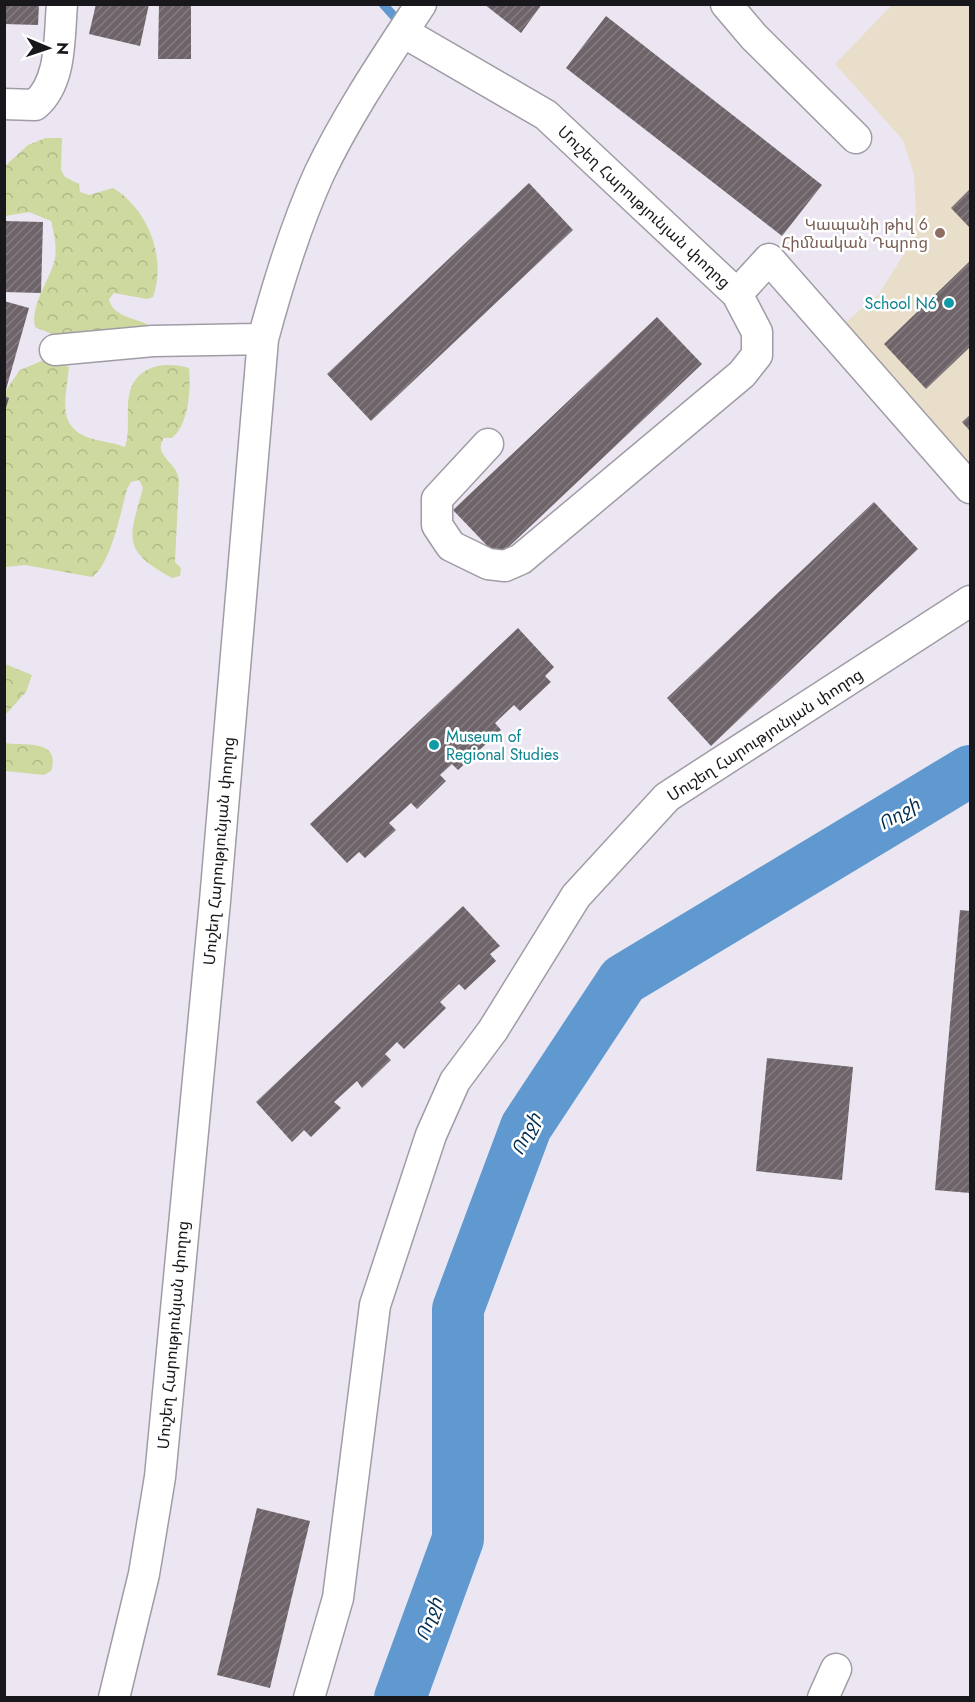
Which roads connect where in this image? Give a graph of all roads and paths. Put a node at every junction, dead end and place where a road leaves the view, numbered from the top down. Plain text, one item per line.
1 (62, 4) edge
2 (421, 4) edge
3 (726, 4) edge
4 (403, 32) junction
5 (4, 104) edge
6 (856, 138) dead end
7 (737, 294) junction
8 (263, 339) junction
9 (55, 350) dead end
10 (488, 444) dead end
11 (970, 488) edge
12 (970, 601) edge
13 (836, 1669) dead end
14 (114, 1698) edge
15 (309, 1698) edge
16 (823, 1698) edge

1 - 5 street
2 - 4 street, Մուշեղ Հարությունյան փողոց
3 - 6 street
4 - 7 street, Մուշեղ Հարությունյան փողոց
4 - 8 street, Մուշեղ Հարությունյան փողոց
7 - 10 street
7 - 11 street, Մուշեղ Հարությունյան փողոց
8 - 9 street
8 - 14 street, Մուշեղ Հարությունյան փողոց
12 - 15 street, Մուշեղ Հարությունյան փողոց
13 - 16 street

